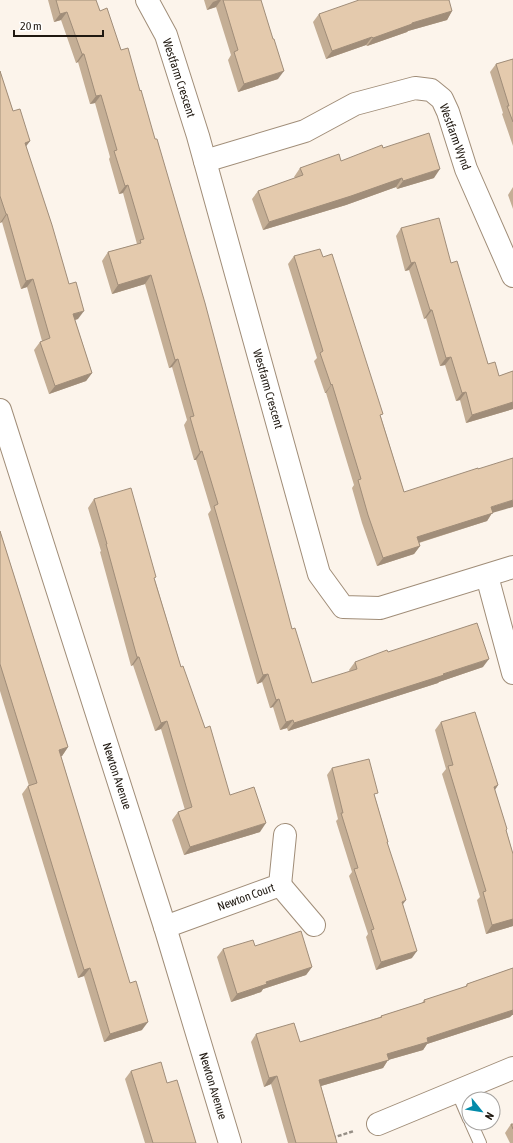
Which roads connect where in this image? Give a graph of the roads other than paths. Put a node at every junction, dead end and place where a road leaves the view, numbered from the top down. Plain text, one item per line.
1 (147, 0) edge
2 (205, 161) junction
3 (513, 276) edge
4 (0, 410) edge
5 (513, 567) edge
6 (487, 576) junction
7 (513, 673) edge
8 (285, 835) dead end
9 (280, 885) junction
10 (314, 925) dead end
11 (165, 927) junction
12 (513, 1068) edge
13 (457, 1091) junction
14 (461, 1100) edge
15 (378, 1124) road end
16 (475, 1131) edge
17 (230, 1143) edge
18 (480, 1143) edge

1 - 2 street, Westfarm Crescent
2 - 3 street, Westfarm Wynd
2 - 6 street, Westfarm Crescent
4 - 11 street, Newton Avenue
5 - 6 street, Westfarm Crescent
6 - 7 street
8 - 9 street, Newton Court
9 - 10 street
9 - 11 street, Newton Court
11 - 17 street, Newton Avenue
12 - 13 street
13 - 14 lane
13 - 15 street
16 - 18 lane

